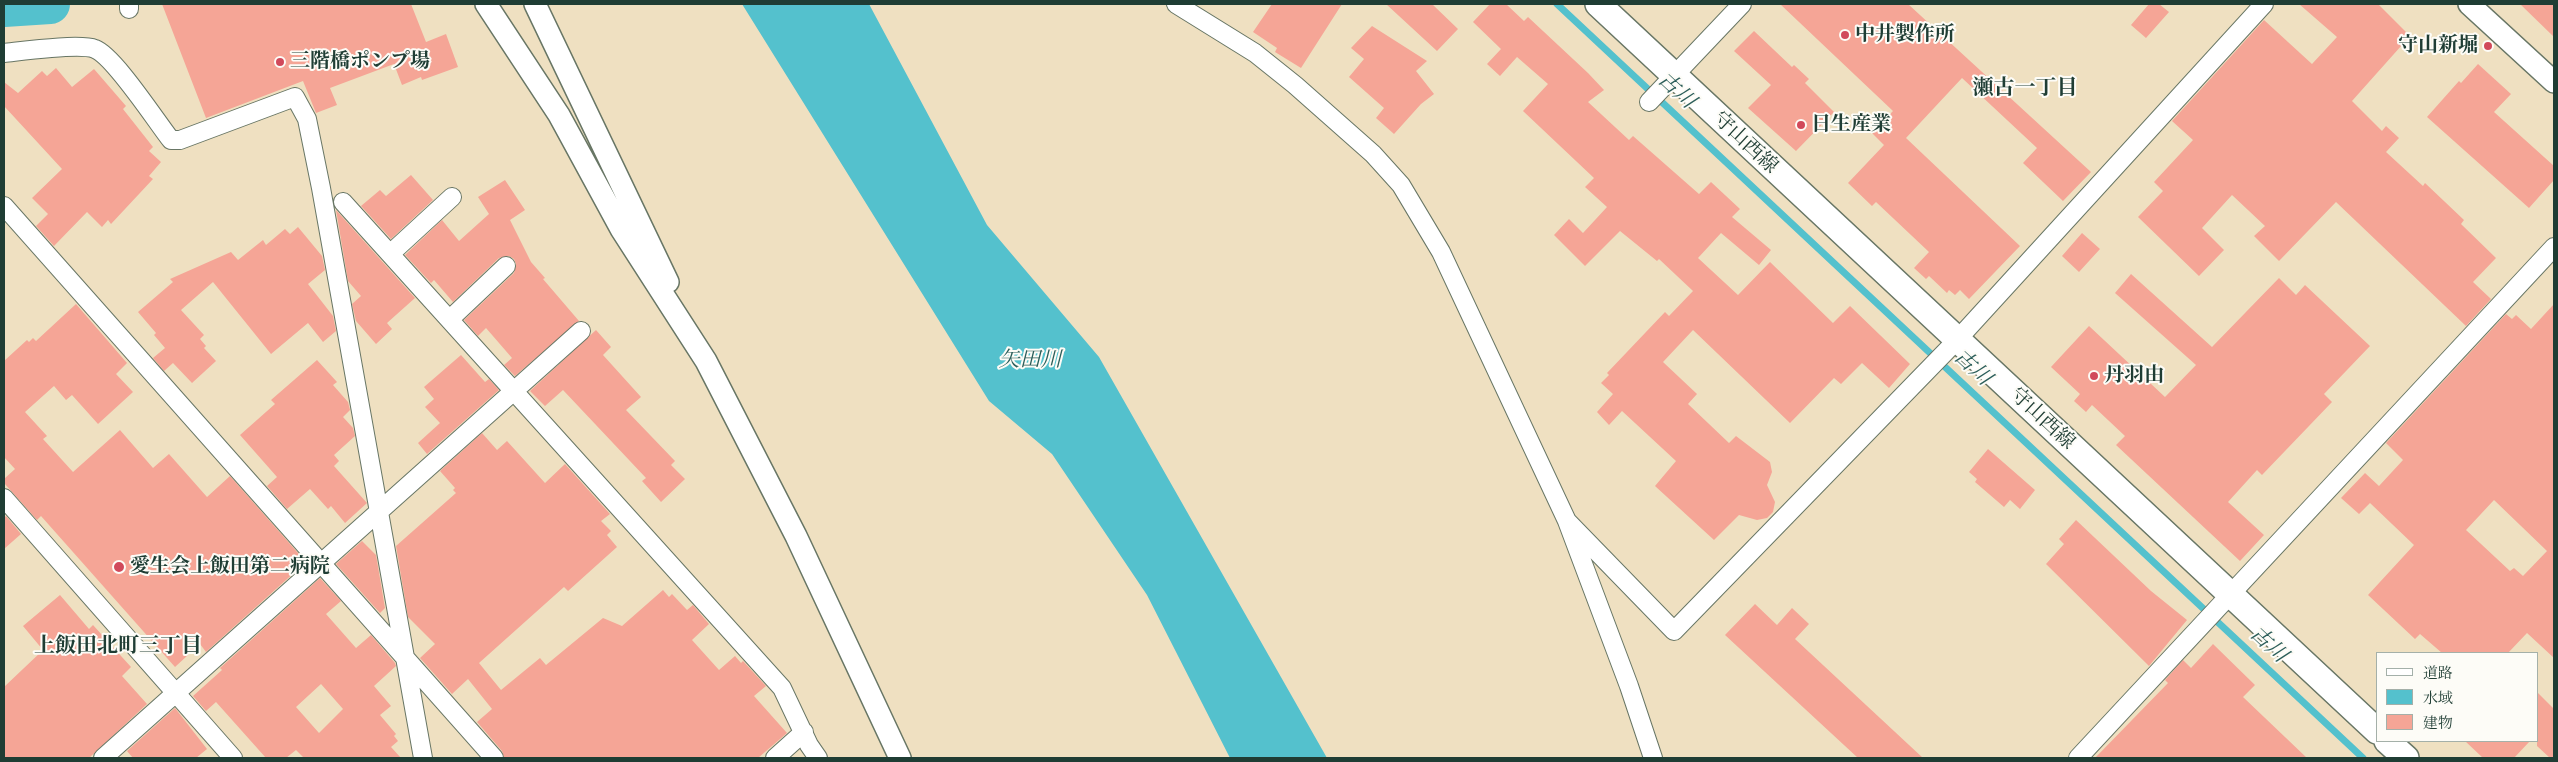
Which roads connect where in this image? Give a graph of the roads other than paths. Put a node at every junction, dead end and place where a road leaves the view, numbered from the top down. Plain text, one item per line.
1 (486, 4) edge
2 (535, 4) edge
3 (1176, 4) edge
4 (1598, 4) edge
5 (1742, 4) edge
6 (2264, 4) edge
7 (2469, 4) edge
8 (4, 53) edge
9 (1668, 82) junction
10 (2554, 82) edge
11 (1649, 102) dead end
12 (452, 197) dead end
13 (343, 202) dead end
14 (4, 206) edge
15 (2554, 247) edge
16 (390, 254) junction
17 (506, 266) dead end
18 (450, 319) junction
19 (581, 331) dead end
20 (1951, 346) junction
21 (706, 361) junction
22 (514, 391) junction
23 (4, 498) edge
24 (379, 512) junction
25 (1567, 521) junction
26 (322, 564) junction
27 (2224, 601) junction
28 (407, 662) junction
29 (176, 693) junction
30 (2376, 730) edge
31 (804, 732) junction
32 (2388, 742) edge
33 (103, 758) edge
34 (233, 758) edge
35 (423, 758) edge
36 (494, 758) edge
37 (775, 758) edge
38 (818, 758) edge
39 (900, 758) edge
40 (1653, 758) edge
41 (2078, 758) edge
42 (2406, 758) edge

1 - 21 street
2 - 21 street
3 - 25 street
4 - 9 main road, 守山西線
5 - 9 street
6 - 20 street
7 - 10 street
8 - 24 street
9 - 11 street
9 - 20 main road, 守山西線
12 - 16 street
13 - 16 street
14 - 26 street
15 - 27 street
16 - 18 street
17 - 18 street
18 - 22 street
19 - 22 street
20 - 25 street
20 - 27 main road, 守山西線
21 - 39 street
22 - 24 street
22 - 31 street
23 - 29 street
24 - 26 street
24 - 28 street
25 - 40 street
26 - 28 street
26 - 29 street
27 - 30 main road, 守山西線
27 - 41 street
28 - 35 street
28 - 36 street
29 - 33 street
29 - 34 street
31 - 37 street
31 - 38 street
32 - 42 main road

